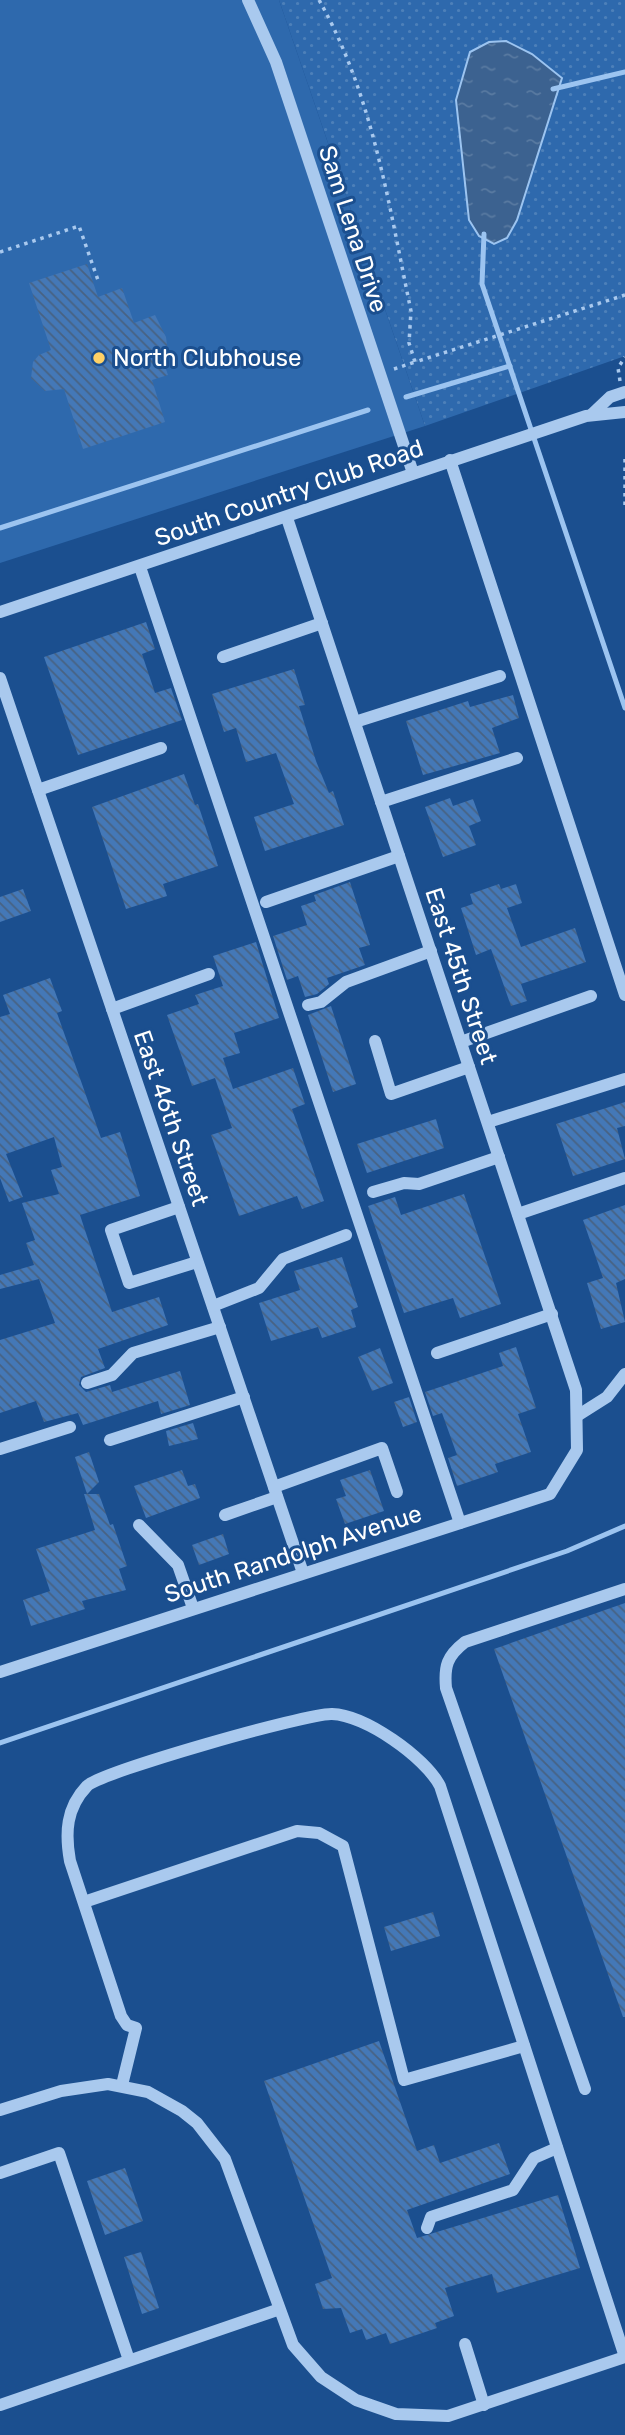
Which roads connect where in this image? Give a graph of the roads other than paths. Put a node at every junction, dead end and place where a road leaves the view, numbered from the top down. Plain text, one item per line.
1 (248, 0) edge
2 (622, 387) edge
3 (625, 412) edge
4 (589, 415) junction
5 (450, 460) junction
6 (413, 473) junction
7 (287, 518) junction
8 (140, 566) junction
9 (0, 612) edge
10 (322, 623) junction
11 (223, 657) dead end
12 (500, 676) dead end
13 (0, 677) edge
14 (355, 722) junction
15 (161, 748) dead end
16 (517, 758) dead end
17 (38, 790) junction
18 (381, 802) junction
19 (400, 856) junction
20 (266, 902) dead end
21 (431, 951) junction
22 (209, 974) dead end
23 (625, 995) edge
24 (591, 996) dead end
25 (308, 1005) dead end
26 (112, 1009) junction
27 (375, 1041) dead end
28 (461, 1042) junction
29 (469, 1067) junction
30 (625, 1079) edge
31 (488, 1122) junction
32 (499, 1157) junction
33 (625, 1178) edge
34 (373, 1192) dead end
35 (179, 1207) junction
36 (518, 1214) junction
37 (346, 1235) dead end
38 (197, 1262) junction
39 (213, 1306) junction
40 (552, 1314) junction
41 (220, 1327) junction
42 (437, 1353) dead end
43 (625, 1374) edge
44 (87, 1383) dead end
45 (244, 1398) junction
46 (577, 1416) junction
47 (70, 1427) dead end
48 (110, 1440) dead end
49 (0, 1449) edge
50 (577, 1450) joint
51 (276, 1492) junction
52 (397, 1492) dead end
53 (225, 1515) dead end
54 (460, 1523) junction
55 (139, 1525) dead end
56 (303, 1573) junction
57 (625, 1588) edge
58 (194, 1608) junction
59 (0, 1672) edge
60 (84, 1902) junction
61 (524, 2046) junction
62 (122, 2085) junction
63 (585, 2089) dead end
64 (0, 2110) edge
65 (557, 2148) junction
66 (0, 2173) edge
67 (427, 2228) dead end
68 (277, 2310) junction
69 (465, 2344) dead end
70 (625, 2357) edge
71 (129, 2360) junction
72 (0, 2405) edge
73 (484, 2405) junction

1 - 6 street, Sam Lena Drive
2 - 4 street, South Country Club Road
3 - 4 street, South Country Club Road
4 - 5 street, South Country Club Road
5 - 6 street, South Country Club Road
5 - 23 street
6 - 7 street, South Country Club Road
7 - 8 street, South Country Club Road
7 - 10 street, East 45th Street
8 - 9 street, South Country Club Road
8 - 54 street
10 - 11 street
10 - 14 street, East 45th Street
12 - 14 street
13 - 17 street, East 46th Street
14 - 18 street, East 45th Street
15 - 17 street
16 - 18 street
17 - 26 street, East 46th Street
18 - 19 street, East 45th Street
19 - 20 street
19 - 21 street, East 45th Street
21 - 25 street
21 - 28 street, East 45th Street
22 - 26 street
24 - 28 street
26 - 35 street, East 46th Street
27 - 29 street
28 - 29 street, East 45th Street
29 - 31 street, East 45th Street
30 - 31 street
31 - 32 street, East 45th Street
32 - 34 street
32 - 36 street, East 45th Street
33 - 36 street
35 - 38 street, East 46th Street
35 - 38 street
36 - 40 street, East 45th Street
37 - 39 street
38 - 39 street, East 46th Street
39 - 41 street, East 46th Street
40 - 42 street
40 - 46 street, East 45th Street
41 - 44 street
41 - 45 street, East 46th Street
43 - 46 street
45 - 48 street
45 - 51 street, East 46th Street
46 - 50 street, East 45th Street
47 - 49 street
50 - 54 street, South Randolph Avenue
51 - 52 street
51 - 53 street
51 - 56 street, East 46th Street
54 - 56 street, South Randolph Avenue
55 - 58 street
56 - 58 street, South Randolph Avenue
57 - 63 street
58 - 59 street, South Randolph Avenue
60 - 61 street
60 - 61 street
60 - 62 street
61 - 65 street
62 - 64 street
62 - 68 street
65 - 67 street
65 - 70 street
66 - 71 street
68 - 71 street
68 - 73 street
69 - 73 street
70 - 73 street
71 - 72 street

